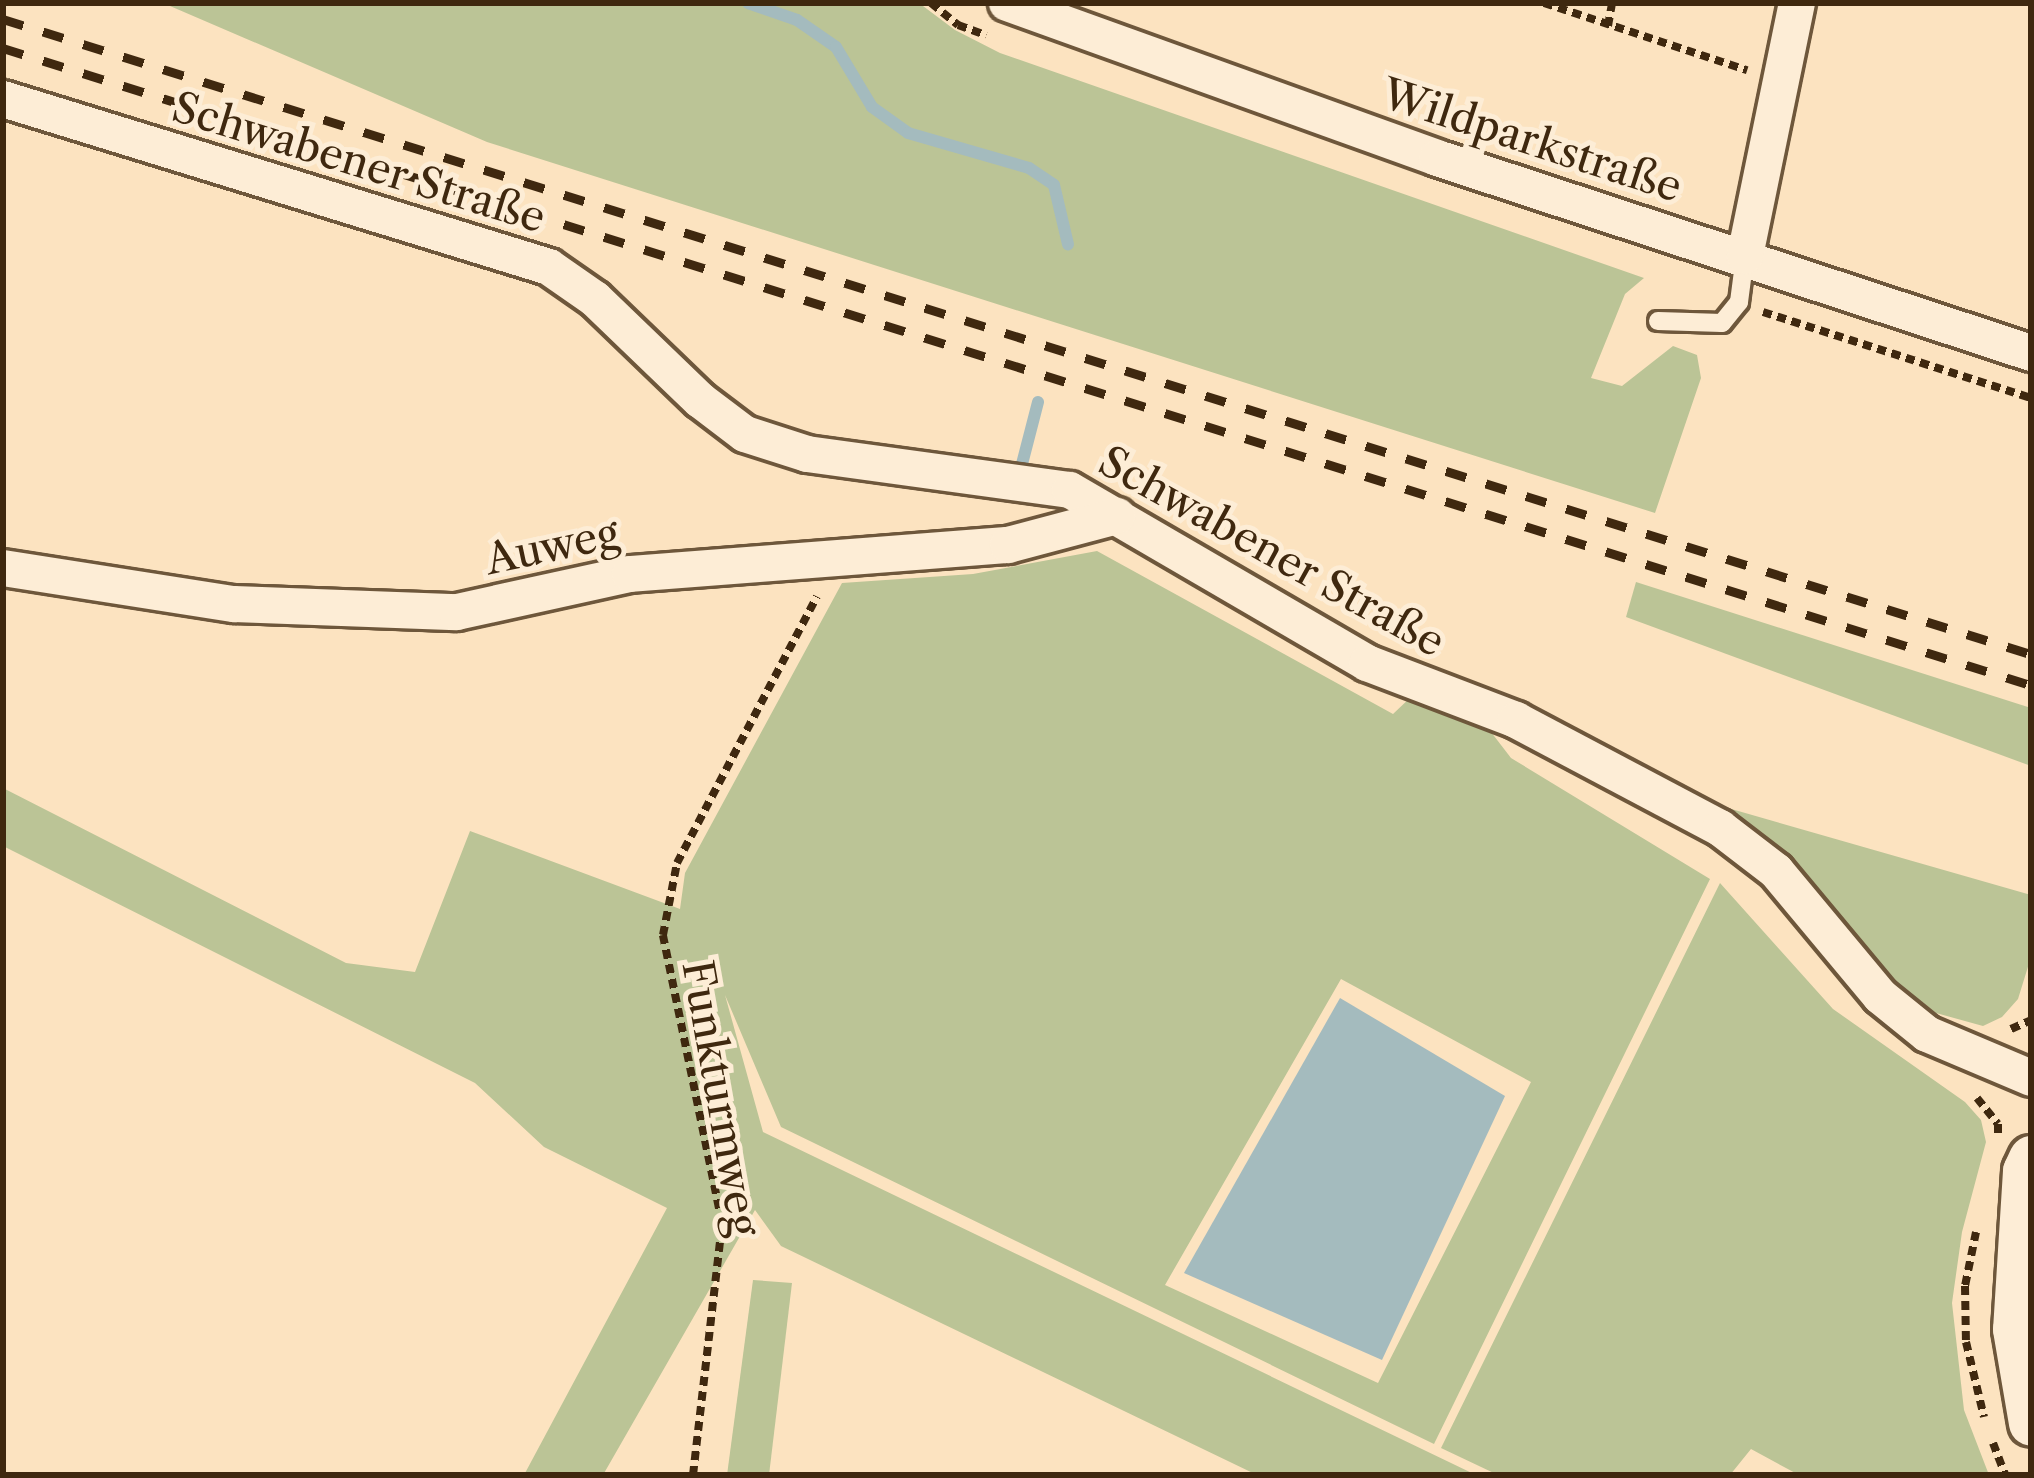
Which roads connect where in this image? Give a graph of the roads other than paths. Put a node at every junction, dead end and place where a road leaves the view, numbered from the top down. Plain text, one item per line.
1 (1007, 3) edge
2 (1797, 3) edge
3 (3, 100) edge
4 (1745, 256) junction
5 (1658, 321) dead end
6 (2031, 353) edge
7 (1117, 516) junction
8 (3, 568) edge
9 (2031, 1078) edge
10 (2031, 1158) edge
11 (2027, 1246) edge
12 (2031, 1423) edge

1 - 4 street, Wildparkstraße
2 - 4 street
3 - 7 street, Schwabener Straße
4 - 5 lane
4 - 6 street, Wildparkstraße
7 - 8 street, Auweg
7 - 9 street, Schwabener Straße
10 - 11 street
11 - 12 street

